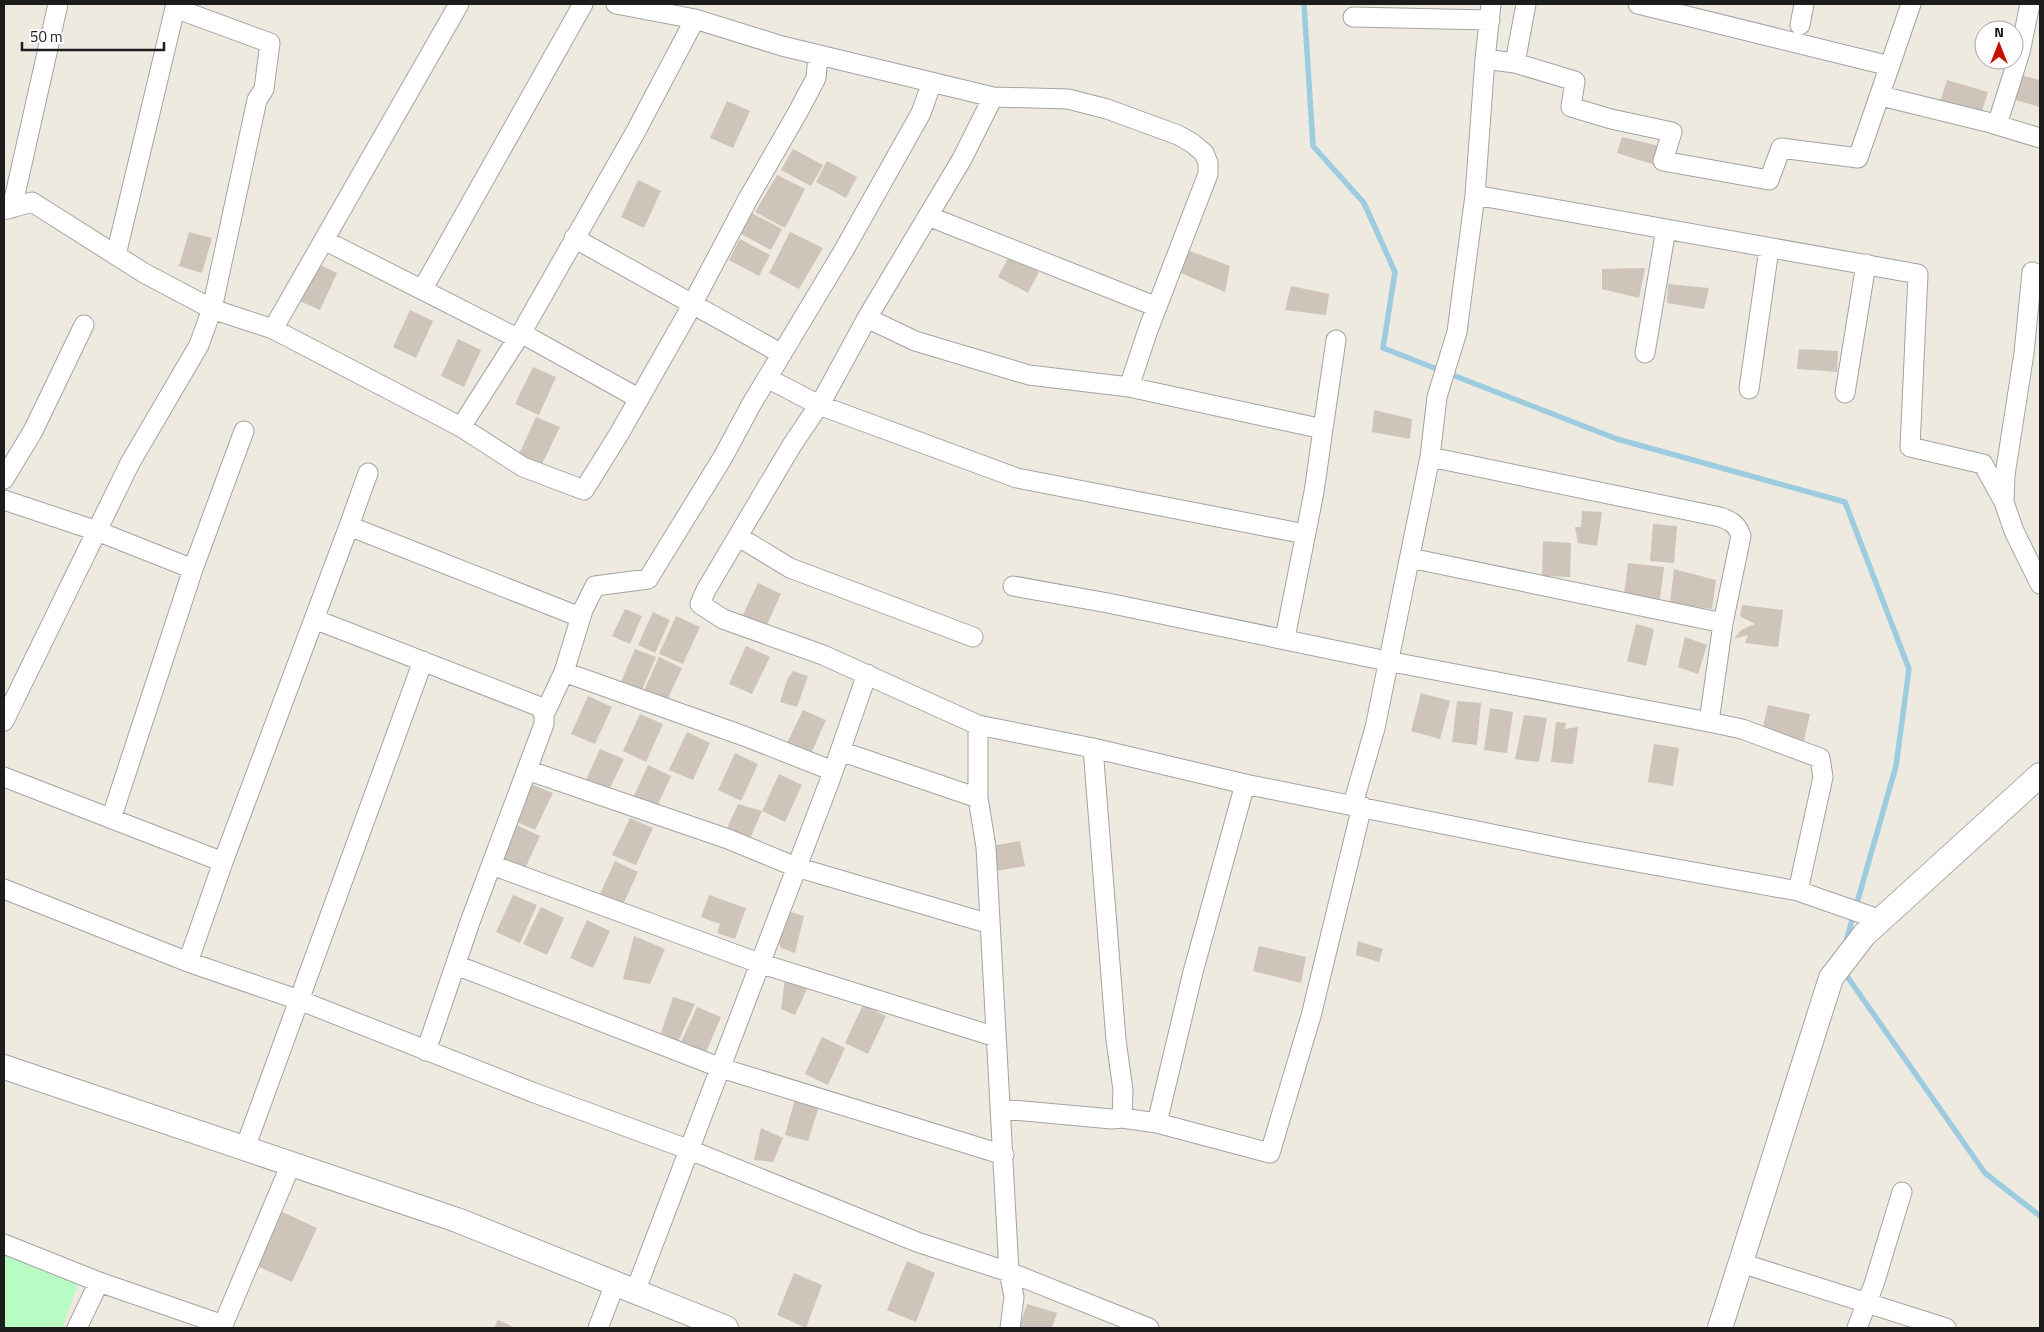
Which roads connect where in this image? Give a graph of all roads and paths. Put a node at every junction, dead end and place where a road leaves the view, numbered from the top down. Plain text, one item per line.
1 (58, 4) edge
2 (459, 4) edge
3 (583, 4) edge
4 (616, 4) edge
5 (1526, 4) edge
6 (1638, 4) edge
7 (1804, 4) edge
8 (1911, 4) edge
9 (2030, 4) edge
10 (175, 6) edge
11 (1491, 12) edge
12 (1353, 17) dead end
13 (695, 19) junction
14 (1800, 25) dead end
15 (818, 55) junction
16 (1485, 59) junction
17 (1515, 63) junction
18 (1890, 66) junction
19 (932, 82) junction
20 (1881, 96) junction
21 (993, 98) junction
22 (1997, 126) junction
23 (2040, 138) edge
24 (1475, 195) junction
25 (8, 209) edge
26 (928, 216) junction
27 (1666, 229) junction
28 (574, 238) junction
29 (324, 240) junction
30 (1769, 248) junction
31 (116, 256) junction
32 (1866, 264) junction
33 (2040, 275) edge
34 (422, 290) junction
35 (692, 304) junction
36 (1157, 307) junction
37 (212, 309) junction
38 (867, 318) junction
39 (84, 325) dead end
40 (273, 329) junction
41 (519, 336) junction
42 (1336, 340) dead end
43 (1645, 353) dead end
44 (782, 354) junction
45 (767, 378) junction
46 (1129, 387) junction
47 (1750, 389) dead end
48 (1845, 393) dead end
49 (638, 398) junction
50 (818, 405) junction
51 (462, 427) junction
52 (1323, 429) junction
53 (244, 431) dead end
54 (1430, 457) junction
55 (368, 473) dead end
56 (4, 479) edge
57 (4, 500) edge
58 (2004, 502) junction
59 (349, 526) junction
60 (97, 532) junction
61 (1305, 534) junction
62 (739, 538) junction
63 (1410, 558) junction
64 (193, 569) junction
65 (2040, 584) edge
66 (1013, 586) dead end
67 (580, 617) junction
68 (314, 619) junction
69 (1723, 623) junction
70 (973, 637) dead end
71 (1286, 638) junction
72 (423, 661) junction
73 (1387, 661) junction
74 (564, 672) junction
75 (867, 674) junction
76 (544, 715) junction
77 (4, 720) edge
78 (1709, 722) junction
79 (978, 725) junction
80 (1093, 748) junction
81 (840, 750) junction
82 (527, 770) junction
83 (833, 771) junction
84 (4, 777) edge
85 (1245, 784) junction
86 (2037, 784) edge
87 (978, 798) junction
88 (1358, 805) junction
89 (111, 818) junction
90 (223, 862) junction
91 (492, 865) junction
92 (796, 867) junction
93 (4, 889) edge
94 (1798, 891) junction
95 (1871, 923) junction
96 (990, 924) junction
97 (188, 962) junction
98 (760, 963) junction
99 (456, 966) junction
100 (299, 1000) junction
101 (996, 1037) junction
102 (426, 1051) junction
103 (4, 1067) edge
104 (721, 1068) junction
105 (1002, 1109) junction
106 (1122, 1118) junction
107 (1157, 1123) junction
108 (245, 1148) junction
109 (690, 1150) junction
110 (1004, 1155) junction
111 (291, 1164) junction
112 (1902, 1192) dead end
113 (4, 1244) edge
114 (1741, 1263) junction
115 (1009, 1272) junction
116 (99, 1282) junction
117 (625, 1288) junction
118 (1865, 1302) junction
119 (226, 1327) edge
120 (78, 1328) edge
121 (598, 1328) edge
122 (726, 1328) edge
123 (1010, 1328) edge
124 (1149, 1328) edge
125 (1720, 1328) edge
126 (1856, 1328) edge
127 (1946, 1328) edge

1 - 25 street
2 - 29 street
3 - 34 street
4 - 13 street
5 - 17 street
6 - 18 street
7 - 14 street
8 - 18 street
9 - 22 street
10 - 31 street
10 - 37 street
11 - 12 street
11 - 16 street
13 - 15 street
13 - 28 street
15 - 19 street
15 - 35 street
16 - 17 street
16 - 24 street
17 - 20 street
18 - 20 street
19 - 21 street
19 - 44 street
20 - 22 street
21 - 26 street
21 - 36 street
22 - 23 street
24 - 27 street
24 - 54 street
25 - 31 street
26 - 36 street
26 - 38 street
27 - 30 street
27 - 43 street
28 - 35 street
28 - 41 street
29 - 34 street
29 - 40 street
30 - 32 street
30 - 47 street
31 - 37 street
32 - 48 street
32 - 58 street
33 - 58 street
34 - 41 street
35 - 44 street
35 - 49 street
36 - 46 street
37 - 40 street
37 - 60 street
38 - 46 street
38 - 50 street
39 - 56 street
40 - 51 street
41 - 49 street
41 - 51 street
42 - 52 street
44 - 45 street
45 - 50 street
45 - 67 street
46 - 52 street
49 - 51 street
50 - 61 street
50 - 62 street
52 - 61 street
53 - 64 street
54 - 63 street
54 - 69 street
55 - 59 street
57 - 60 street
58 - 65 street
59 - 67 street
59 - 68 street
60 - 64 street
60 - 77 street
61 - 71 street
62 - 70 street
62 - 75 street
63 - 69 street
63 - 73 street
64 - 89 street
66 - 71 street
67 - 74 street
68 - 72 street
68 - 90 street
69 - 78 street
71 - 73 street
72 - 76 street
72 - 100 street
73 - 78 street
73 - 88 street
74 - 76 street
74 - 83 street
75 - 79 street
75 - 81 street
76 - 82 street
78 - 94 street
79 - 80 street
79 - 87 street
80 - 85 street
80 - 106 street
81 - 83 street
81 - 87 street
82 - 91 street
82 - 92 street
83 - 92 street
84 - 89 street
85 - 88 street
85 - 107 street
86 - 95 street
87 - 96 street
88 - 94 street
88 - 107 street
89 - 90 street
90 - 97 street
91 - 98 street
91 - 99 street
92 - 96 street
92 - 98 street
93 - 97 street
94 - 95 street
95 - 114 street
96 - 101 street
97 - 100 street
98 - 101 street
98 - 104 street
99 - 102 street
99 - 104 street
100 - 102 street
100 - 108 street
101 - 105 street
102 - 109 street
103 - 108 street
104 - 109 street
104 - 110 street
105 - 106 street
105 - 110 street
106 - 107 street
108 - 111 street
109 - 115 street
109 - 117 street
110 - 115 street
111 - 117 street
111 - 119 street
112 - 118 street
113 - 116 street
114 - 118 street
114 - 125 street
115 - 123 street
115 - 124 street
116 - 119 street
116 - 120 street
117 - 121 street
117 - 122 street
118 - 126 street
118 - 127 street

